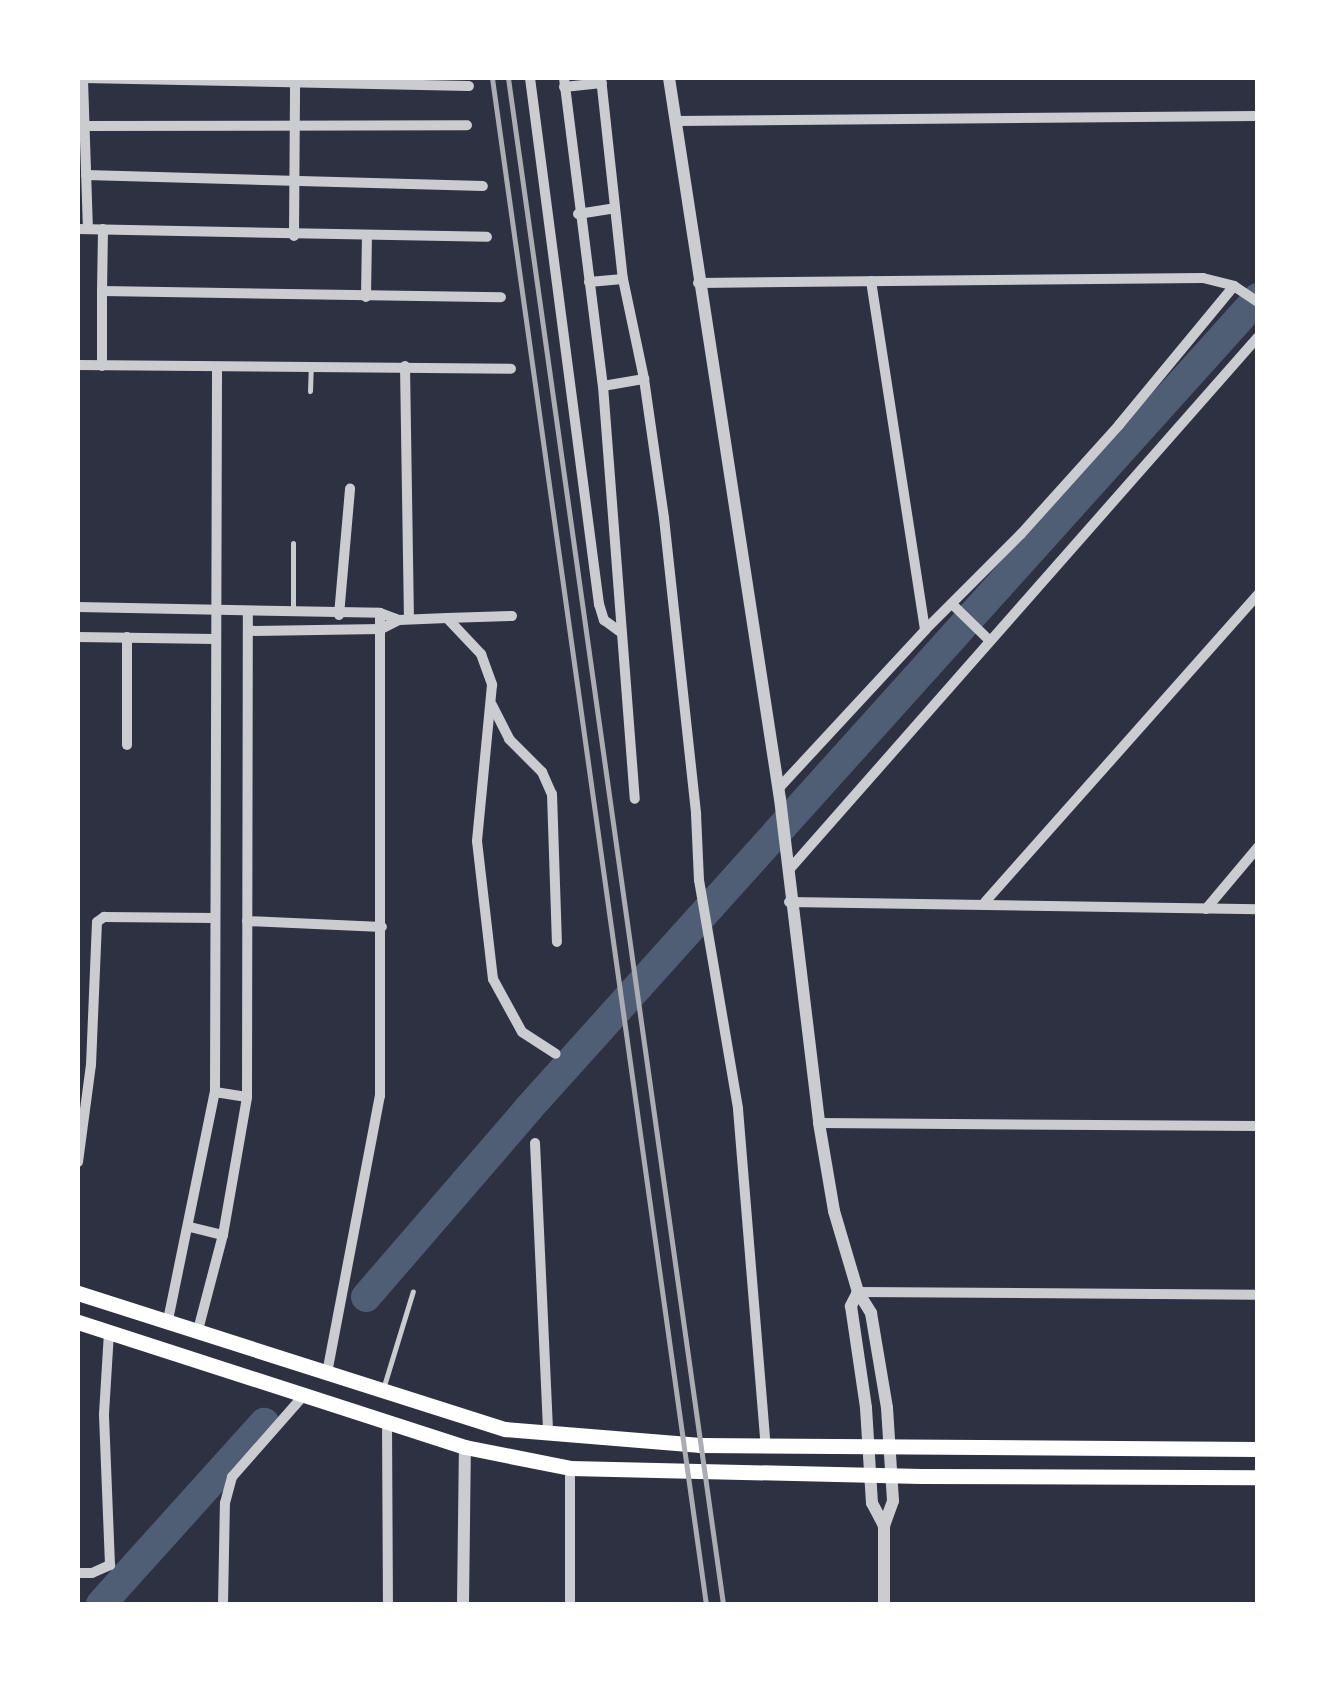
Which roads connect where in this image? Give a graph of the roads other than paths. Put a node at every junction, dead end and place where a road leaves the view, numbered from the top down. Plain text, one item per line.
1 (530, 78) edge
2 (670, 78) edge
3 (83, 79) edge
4 (294, 79) edge
5 (601, 80) edge
6 (564, 82) edge
7 (469, 86) dead end
8 (1258, 116) edge
9 (676, 121) junction
10 (292, 124) junction
11 (467, 125) dead end
12 (81, 126) edge
13 (86, 175) junction
14 (294, 182) junction
15 (483, 186) dead end
16 (615, 208) junction
17 (578, 214) junction
18 (82, 229) edge
19 (104, 229) junction
20 (294, 236) junction
21 (367, 236) junction
22 (487, 236) dead end
23 (623, 279) junction
24 (870, 281) junction
25 (589, 282) junction
26 (698, 283) junction
27 (1234, 286) junction
28 (102, 291) junction
29 (366, 297) junction
30 (501, 297) dead end
31 (1253, 298) edge
32 (1258, 337) edge
33 (78, 365) edge
34 (102, 366) junction
35 (404, 366) junction
36 (218, 368) junction
37 (311, 368) junction
38 (511, 369) dead end
39 (644, 379) junction
40 (603, 386) junction
41 (310, 391) dead end
42 (350, 488) dead end
43 (293, 543) dead end
44 (1258, 594) edge
45 (78, 607) edge
46 (956, 608) junction
47 (214, 612) junction
48 (248, 612) junction
49 (380, 613) junction
50 (293, 614) junction
51 (339, 615) junction
52 (512, 616) dead end
53 (447, 618) junction
54 (404, 620) junction
55 (381, 629) junction
56 (248, 630) junction
57 (925, 630) junction
58 (619, 631) junction
59 (127, 637) junction
60 (986, 637) junction
61 (78, 638) edge
62 (214, 639) junction
63 (491, 704) junction
64 (127, 745) dead end
65 (779, 794) junction
66 (634, 799) dead end
67 (1258, 847) edge
68 (787, 867) junction
69 (789, 902) junction
70 (985, 902) junction
71 (1206, 908) junction
72 (1258, 909) edge
73 (216, 918) junction
74 (247, 922) junction
75 (382, 927) junction
76 (557, 942) dead end
77 (556, 1054) dead end
78 (215, 1092) junction
79 (247, 1098) junction
80 (819, 1123) junction
81 (1258, 1126) edge
82 (536, 1143) dead end
83 (78, 1162) edge
84 (190, 1227) junction
85 (224, 1235) junction
86 (413, 1291) dead end
87 (858, 1292) junction
88 (78, 1293) edge
89 (1258, 1295) edge
90 (168, 1320) junction
91 (78, 1322) edge
92 (198, 1330) junction
93 (109, 1332) junction
94 (328, 1372) junction
95 (383, 1390) junction
96 (306, 1394) junction
97 (387, 1421) junction
98 (548, 1434) junction
99 (766, 1446) junction
100 (465, 1447) junction
101 (870, 1447) junction
102 (891, 1447) junction
103 (1258, 1448) edge
104 (570, 1468) junction
105 (871, 1475) junction
106 (892, 1475) junction
107 (1258, 1477) edge
108 (884, 1526) junction
109 (78, 1573) edge
110 (223, 1604) edge
111 (388, 1604) edge
112 (463, 1604) edge
113 (570, 1604) edge
114 (884, 1604) edge

1 - 58 street
2 - 9 street
3 - 4 street
3 - 12 street
4 - 7 street
4 - 10 street
5 - 6 street
5 - 16 street
6 - 17 street
8 - 9 street
9 - 26 street
10 - 11 street
10 - 12 street
10 - 14 street
12 - 13 street
13 - 14 street
13 - 18 street
14 - 15 street
14 - 20 street
16 - 17 street
16 - 23 street
17 - 25 street
18 - 19 street
19 - 20 street
19 - 28 street
20 - 21 street
21 - 22 street
21 - 29 street
23 - 25 street
23 - 39 street
24 - 26 street
24 - 27 street
24 - 57 street
25 - 40 street
26 - 65 street
27 - 31 street
27 - 46 street
28 - 29 street
28 - 34 street
29 - 30 street
32 - 60 street
33 - 34 street
34 - 36 street
35 - 37 street
35 - 38 street
35 - 54 street
36 - 37 street
36 - 47 street
37 - 41 lane
39 - 40 street
39 - 99 street
40 - 58 street
42 - 51 street
43 - 50 lane
44 - 70 street
45 - 47 street
46 - 57 street
46 - 60 street
47 - 48 street
47 - 62 street
48 - 50 street
48 - 56 street
49 - 51 street
49 - 54 street
49 - 55 street
50 - 51 street
52 - 53 street
53 - 54 street
53 - 63 street
54 - 55 street
55 - 56 street
55 - 75 street
56 - 74 street
57 - 65 street
58 - 66 street
59 - 61 street
59 - 62 street
59 - 64 street
60 - 68 street
62 - 73 street
63 - 76 street
63 - 77 street
65 - 68 street
67 - 71 street
68 - 69 street
69 - 70 street
69 - 80 street
70 - 71 street
71 - 72 street
73 - 78 street
73 - 83 street
74 - 75 street
74 - 79 street
75 - 94 street
78 - 79 street
78 - 84 street
79 - 85 street
80 - 81 street
80 - 87 street
82 - 98 street
84 - 85 street
84 - 90 street
85 - 92 street
86 - 95 lane
87 - 89 street
87 - 101 street
87 - 102 street
88 - 90 main road
90 - 92 main road
91 - 93 main road
92 - 94 main road
93 - 96 main road
93 - 109 street
94 - 95 main road
95 - 98 main road
96 - 97 main road
96 - 110 street
97 - 100 main road
97 - 111 street
98 - 99 main road
99 - 101 main road
100 - 104 main road
100 - 112 street
101 - 102 main road
101 - 105 street
102 - 103 main road
102 - 106 street
104 - 105 main road
104 - 113 street
105 - 106 main road
105 - 108 street
106 - 107 main road
106 - 108 street
108 - 114 street

